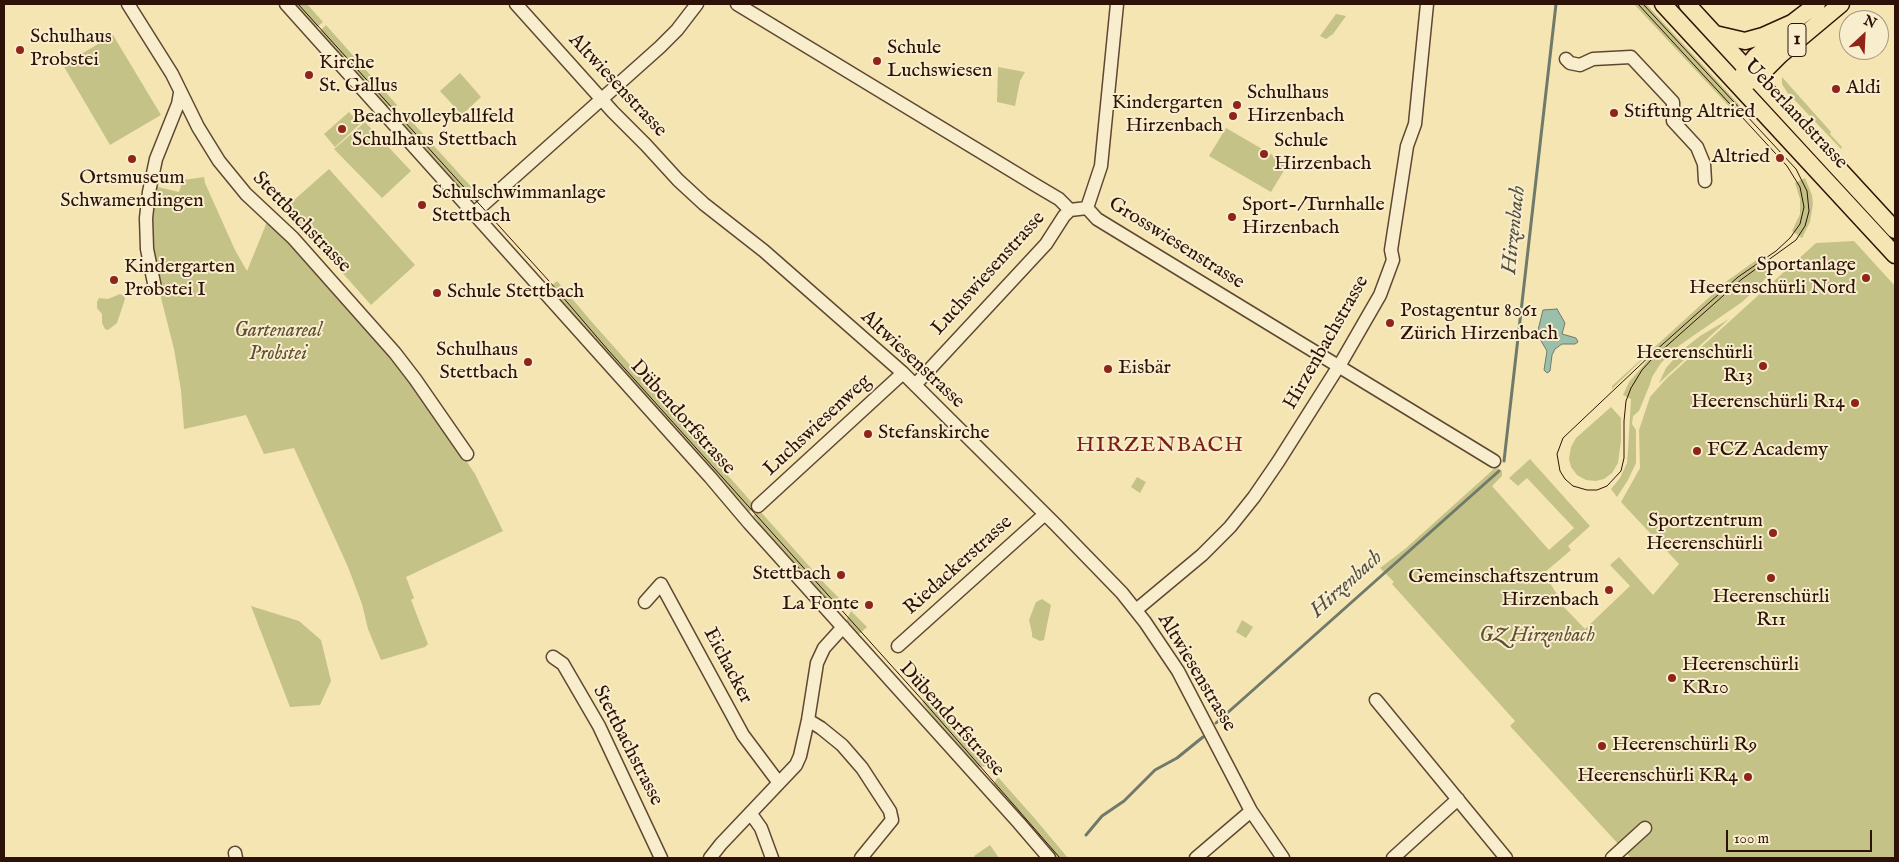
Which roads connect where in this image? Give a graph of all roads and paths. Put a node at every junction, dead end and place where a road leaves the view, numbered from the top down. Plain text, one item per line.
1 (128, 4) edge
2 (286, 4) edge
3 (516, 4) edge
4 (697, 4) edge
5 (737, 4) edge
6 (1117, 4) edge
7 (1428, 4) edge
8 (1663, 4) edge
9 (1687, 4) edge
10 (1817, 4) edge
11 (1841, 4) edge
12 (1792, 23) junction
13 (1715, 34) junction
14 (1566, 59) dead end
15 (1751, 73) junction
16 (1738, 84) junction
17 (180, 94) junction
18 (601, 100) junction
19 (1705, 181) dead end
20 (1067, 207) junction
21 (1086, 208) junction
22 (474, 213) junction
23 (1895, 230) edge
24 (1895, 255) edge
25 (155, 288) dead end
26 (1338, 366) junction
27 (903, 373) junction
28 (915, 385) junction
29 (467, 454) dead end
30 (1494, 461) dead end
31 (758, 506) dead end
32 (1045, 514) junction
33 (645, 602) dead end
34 (1136, 610) junction
35 (843, 627) junction
36 (898, 646) dead end
37 (553, 657) dead end
38 (1376, 700) dead end
39 (808, 720) junction
40 (779, 783) junction
41 (1458, 800) junction
42 (1251, 810) junction
43 (751, 814) junction
44 (1645, 828) dead end
45 (661, 858) edge
46 (710, 858) edge
47 (772, 858) edge
48 (861, 858) edge
49 (1048, 858) edge
50 (1196, 858) edge
51 (1283, 858) edge
52 (1393, 858) edge
53 (1506, 858) edge
54 (1612, 858) edge

1 - 17 street, Stettbachstrasse
2 - 22 street, Dübendorfstrasse
3 - 18 street, Altwiesenstrasse
4 - 18 street
5 - 20 street
6 - 21 street
7 - 26 street, Hirzenbachstrasse
8 - 16 main road, Ueberlandstrasse
9 - 13 main road, Ueberlandstrasse
10 - 12 main road, 1
11 - 15 main road, 1
12 - 13 main road, 1
12 - 15 main road
13 - 15 main road, Ueberlandstrasse
14 - 19 street
15 - 16 main road, 1
15 - 23 main road, Ueberlandstrasse
16 - 24 main road, Ueberlandstrasse
17 - 25 street
17 - 29 street, Stettbachstrasse
18 - 22 street
18 - 27 street, Altwiesenstrasse
20 - 21 street, Grosswiesenstrasse
20 - 28 street, Luchswiesenstrasse
21 - 26 street, Grosswiesenstrasse
22 - 35 street, Dübendorfstrasse
26 - 30 street, Grosswiesenstrasse
26 - 34 street, Hirzenbachstrasse
27 - 28 street, Altwiesenstrasse
27 - 31 street, Luchswiesenweg
28 - 32 street, Altwiesenstrasse
32 - 34 street, Altwiesenstrasse
32 - 36 street, Riedackerstrasse
33 - 40 street, Eichacker
34 - 42 street, Altwiesenstrasse
35 - 39 street
35 - 49 street, Dübendorfstrasse
37 - 45 street, Stettbachstrasse
38 - 41 street
39 - 40 street
39 - 48 street
40 - 43 street
41 - 52 street
41 - 53 street
42 - 50 street
42 - 51 street, Altwiesenstrasse
43 - 46 street
43 - 47 street
44 - 54 street

